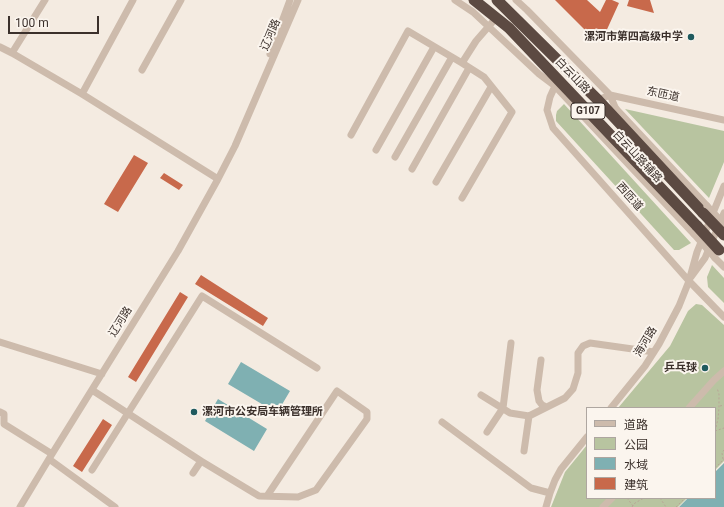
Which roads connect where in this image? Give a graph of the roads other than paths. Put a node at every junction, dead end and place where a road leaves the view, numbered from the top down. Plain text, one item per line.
1 (45, 0) edge
2 (133, 0) edge
3 (181, 0) edge
4 (290, 0) edge
5 (298, 0) edge
6 (455, 0) edge
7 (474, 0) edge
8 (499, 0) edge
9 (516, 0) edge
10 (496, 18) junction
11 (488, 27) junction
12 (0, 47) edge
13 (434, 47) junction
14 (12, 53) junction
15 (452, 57) junction
16 (462, 63) junction
17 (469, 68) junction
18 (142, 70) dead end
19 (558, 84) junction
20 (491, 87) junction
21 (82, 94) junction
22 (610, 95) junction
23 (598, 100) junction
24 (724, 120) edge
25 (351, 135) dead end
26 (236, 146) junction
27 (376, 150) dead end
28 (395, 157) dead end
29 (412, 169) dead end
30 (218, 179) junction
31 (436, 182) dead end
32 (724, 186) edge
33 (462, 198) dead end
34 (705, 210) junction
35 (724, 213) edge
36 (724, 224) edge
37 (724, 235) edge
38 (719, 254) edge
39 (724, 267) edge
40 (689, 281) junction
41 (724, 317) edge
42 (0, 342) edge
43 (510, 343) dead end
44 (654, 352) junction
45 (541, 360) dead end
46 (317, 368) dead end
47 (724, 371) edge
48 (102, 374) junction
49 (92, 390) junction
50 (481, 395) dead end
51 (546, 407) junction
52 (612, 407) edge
53 (690, 407) edge
54 (503, 408) junction
55 (0, 412) edge
56 (128, 414) junction
57 (529, 416) junction
58 (442, 422) dead end
59 (487, 432) dead end
60 (586, 438) edge
61 (524, 451) dead end
62 (51, 456) junction
63 (201, 461) junction
64 (92, 470) dead end
65 (193, 473) dead end
66 (550, 493) junction
67 (267, 496) junction
68 (611, 499) edge
69 (20, 507) edge
70 (115, 507) edge
71 (546, 507) edge
72 (604, 507) edge

1 - 14 street
2 - 21 street
3 - 18 street
4 - 26 street, 辽河路
5 - 26 street, 辽河路
6 - 11 street
7 - 10 highway, 白云山路 / G107
8 - 23 highway, 白云山路 / G107
9 - 22 street, 白云山路辅路
10 - 11 street
10 - 19 highway, 白云山路 / G107
11 - 16 street
11 - 19 street
12 - 14 street
13 - 15 street
13 - 25 street
13 - 27 street
14 - 21 street
15 - 16 street
15 - 28 street
16 - 17 street
17 - 20 street
17 - 29 street
19 - 38 highway, 白云山路 / G107, bridge
19 - 40 street, 西匝道
20 - 31 street
20 - 33 street
21 - 30 street
22 - 23 street
22 - 24 street, 东匝道
22 - 34 street, 白云山路辅路
23 - 34 highway, 白云山路 / G107
26 - 30 street, 辽河路
30 - 48 street, 辽河路
32 - 40 street, 海河路
34 - 36 street, 白云山路辅路, bridge
34 - 37 highway, G107, bridge
35 - 40 street, 海河路
38 - 39 street
40 - 41 street, 西匝道
40 - 44 street, 海河路
42 - 48 street
43 - 54 street
44 - 51 street
44 - 52 street, 海河路
45 - 51 street
46 - 56 street
47 - 53 street
48 - 49 street, 辽河路
49 - 56 street
49 - 62 street, 辽河路
50 - 54 street
51 - 57 street
54 - 57 street
54 - 59 street
55 - 62 street
56 - 63 street
56 - 64 street
57 - 61 street
58 - 66 street
60 - 66 street
62 - 69 street, 辽河路
62 - 70 street
63 - 65 street
63 - 67 street
66 - 71 street
67 - 67 street
68 - 72 street

